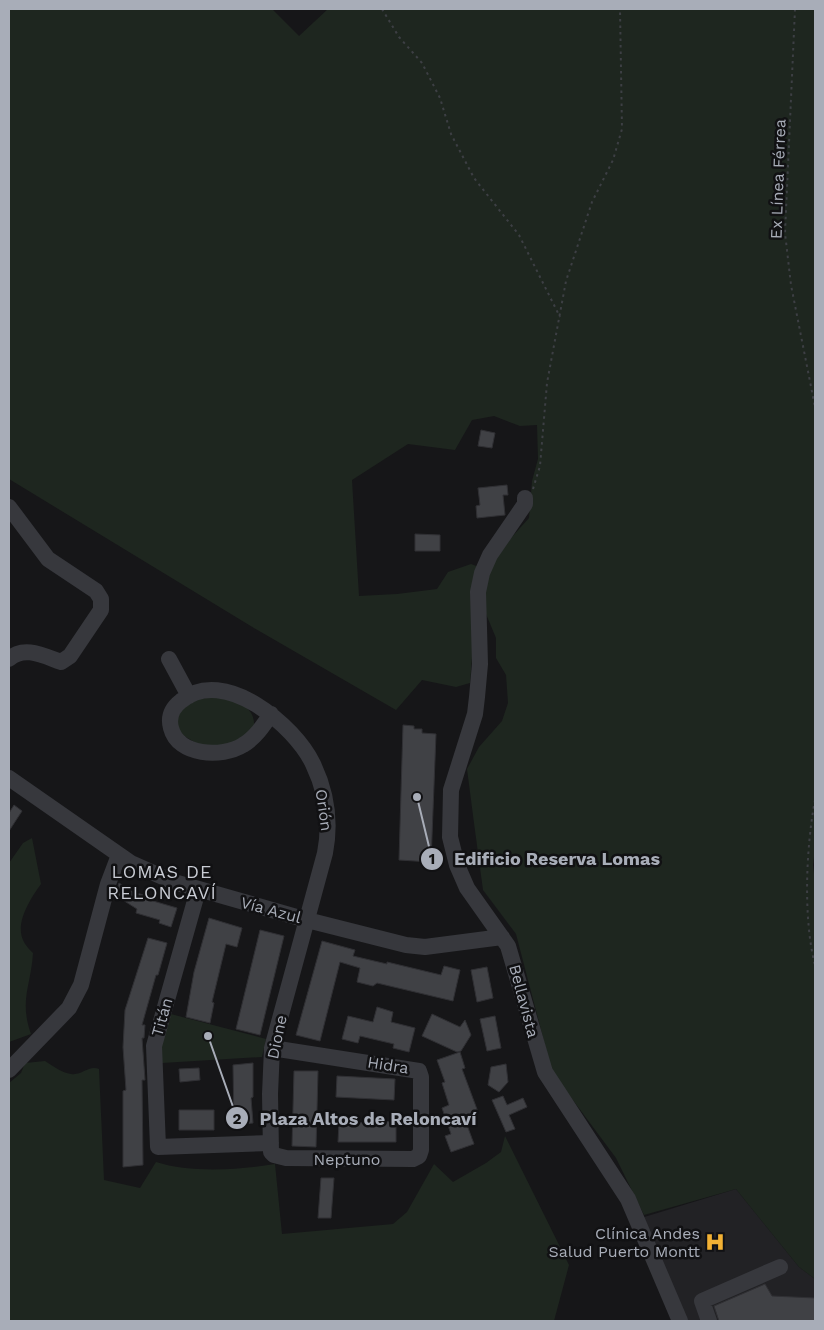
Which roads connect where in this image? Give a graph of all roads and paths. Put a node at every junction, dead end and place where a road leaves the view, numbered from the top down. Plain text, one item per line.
1 (382, 9) edge
2 (620, 9) edge
3 (795, 9) edge
4 (560, 317) junction
5 (815, 407) edge
6 (525, 498) joint
7 (9, 507) edge
8 (9, 659) edge
9 (169, 659) dead end
10 (189, 696) junction
11 (271, 714) junction
12 (9, 778) edge
13 (815, 800) edge
14 (119, 855) junction
15 (198, 890) junction
16 (307, 920) junction
17 (502, 936) junction
18 (815, 964) edge
19 (272, 1048) junction
20 (9, 1070) edge
21 (158, 1148) joint
22 (272, 1149) junction
23 (419, 1156) joint
24 (780, 1268) dead end
25 (680, 1321) edge
26 (709, 1321) edge

1 - 4 path
2 - 4 path
3 - 5 path, Ex Línea Férrea
4 - 6 path
6 - 17 street, Bellavista
7 - 8 street
9 - 10 street
10 - 11 street, Orión
10 - 11 street
11 - 16 street, Orión
12 - 14 street, Vía Azul
13 - 18 path
14 - 15 street, Vía Azul
14 - 20 street
15 - 16 street, Vía Azul
15 - 21 street, Titán
16 - 17 street, Vía Azul
16 - 19 street, Dione
17 - 25 street, Bellavista
19 - 22 street, Dione
19 - 23 street, Hidra
21 - 22 street, Neptuno
22 - 23 street, Neptuno
24 - 26 street

